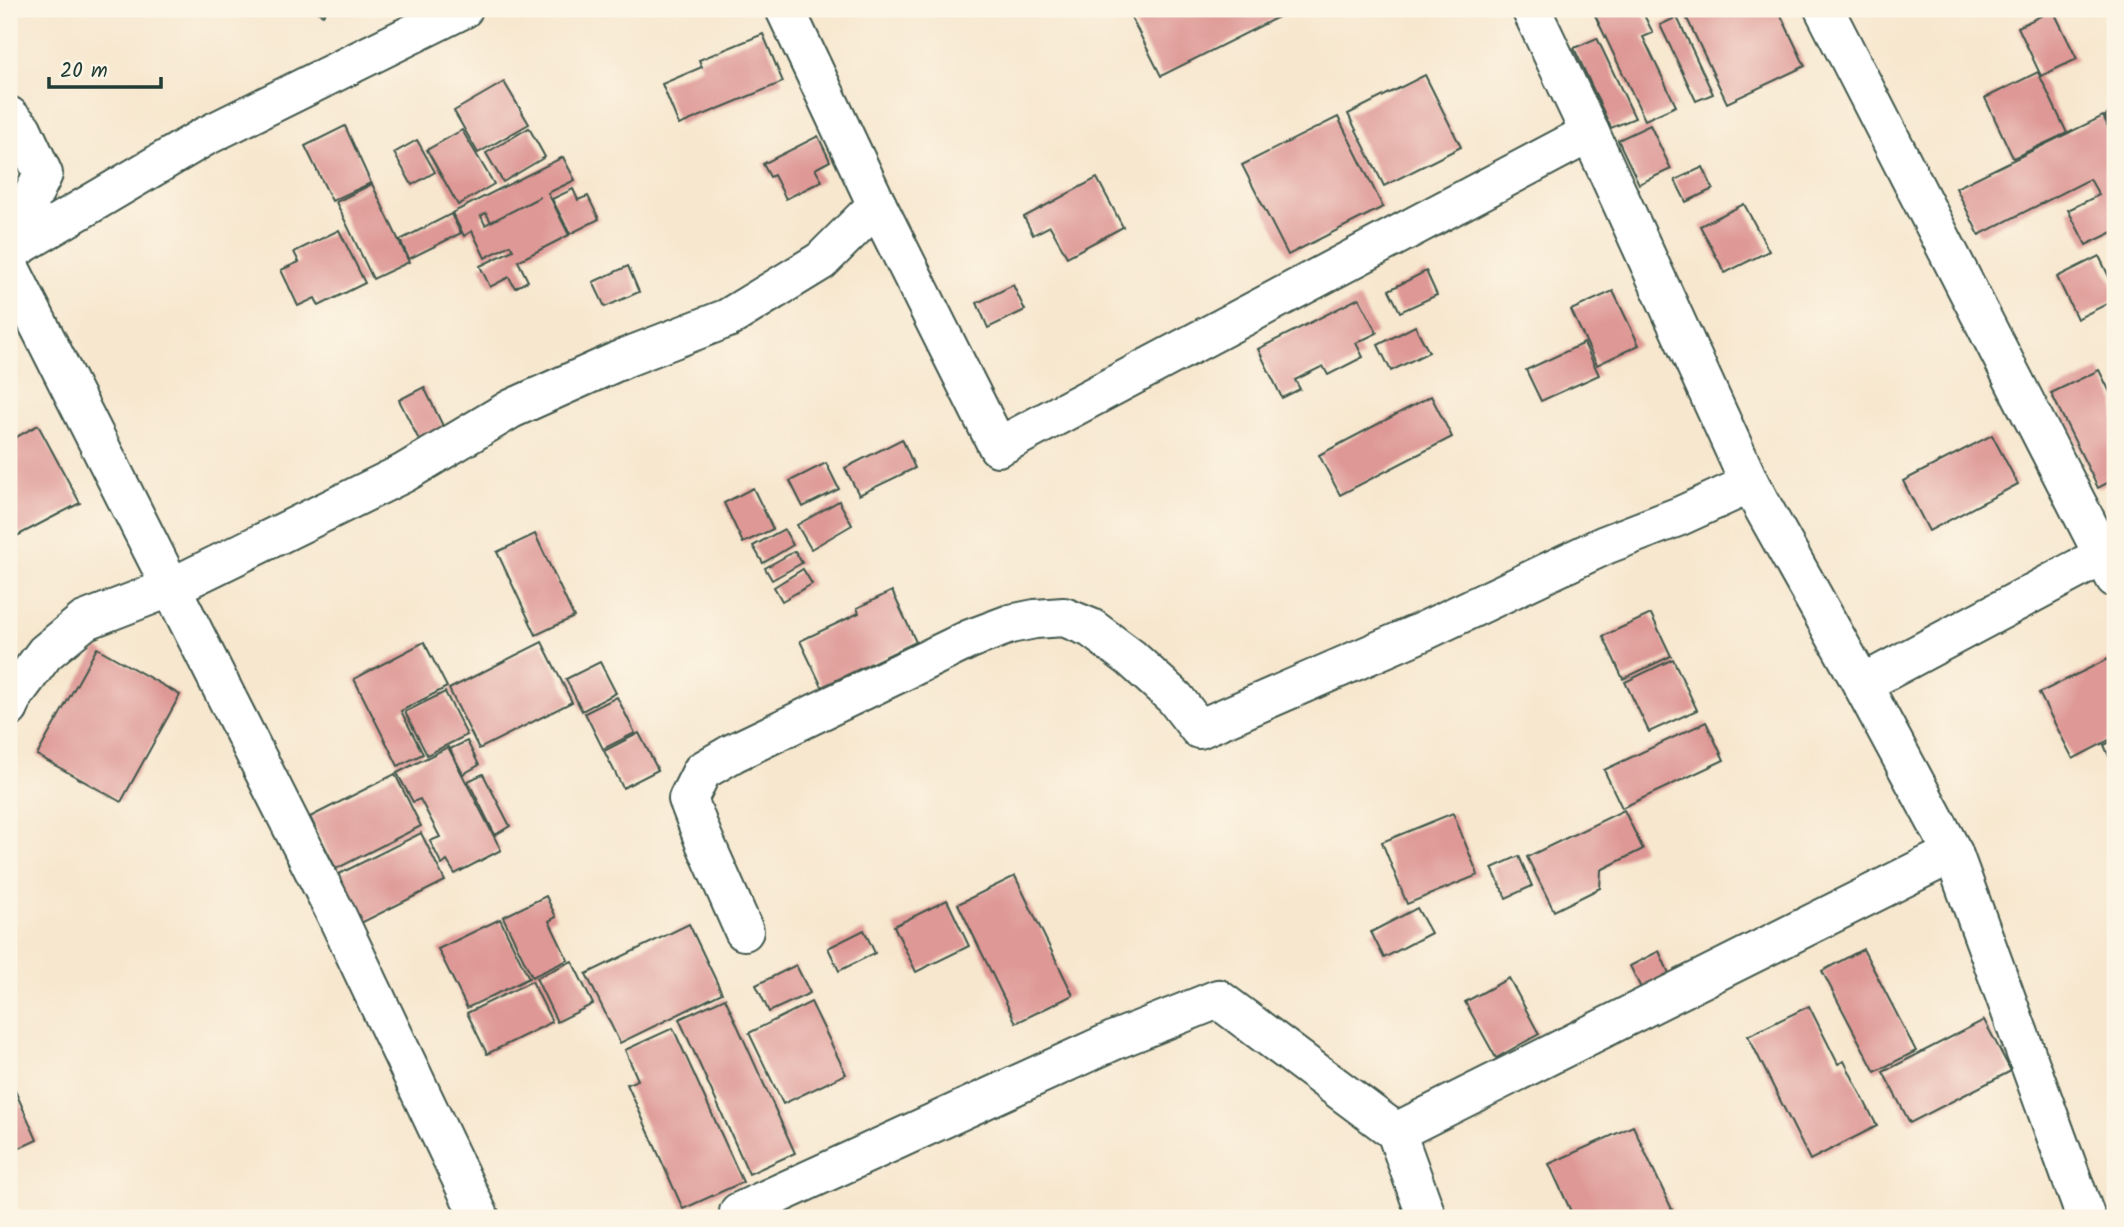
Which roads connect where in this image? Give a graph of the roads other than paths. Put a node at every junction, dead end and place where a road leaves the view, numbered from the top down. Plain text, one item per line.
1 (463, 9) edge
2 (785, 9) edge
3 (1531, 9) edge
4 (1824, 9) edge
5 (9, 116) edge
6 (1590, 133) junction
7 (877, 205) junction
8 (9, 244) edge
9 (9, 252) edge
10 (9, 267) edge
11 (1750, 484) junction
12 (2112, 561) edge
13 (172, 587) junction
14 (1862, 684) junction
15 (9, 708) edge
16 (1953, 853) junction
17 (744, 931) dead end
18 (1396, 1132) junction
19 (739, 1212) dead end
20 (480, 1218) edge
21 (1427, 1218) edge
22 (2087, 1218) edge

1 - 9 street
2 - 7 street
3 - 6 street
4 - 12 street
5 - 8 street
6 - 7 street
6 - 11 street
7 - 13 street
10 - 13 street
11 - 14 street
11 - 17 street
12 - 14 street
13 - 15 street
13 - 20 street
14 - 16 street
16 - 18 street
16 - 22 street
18 - 19 street
18 - 21 street

